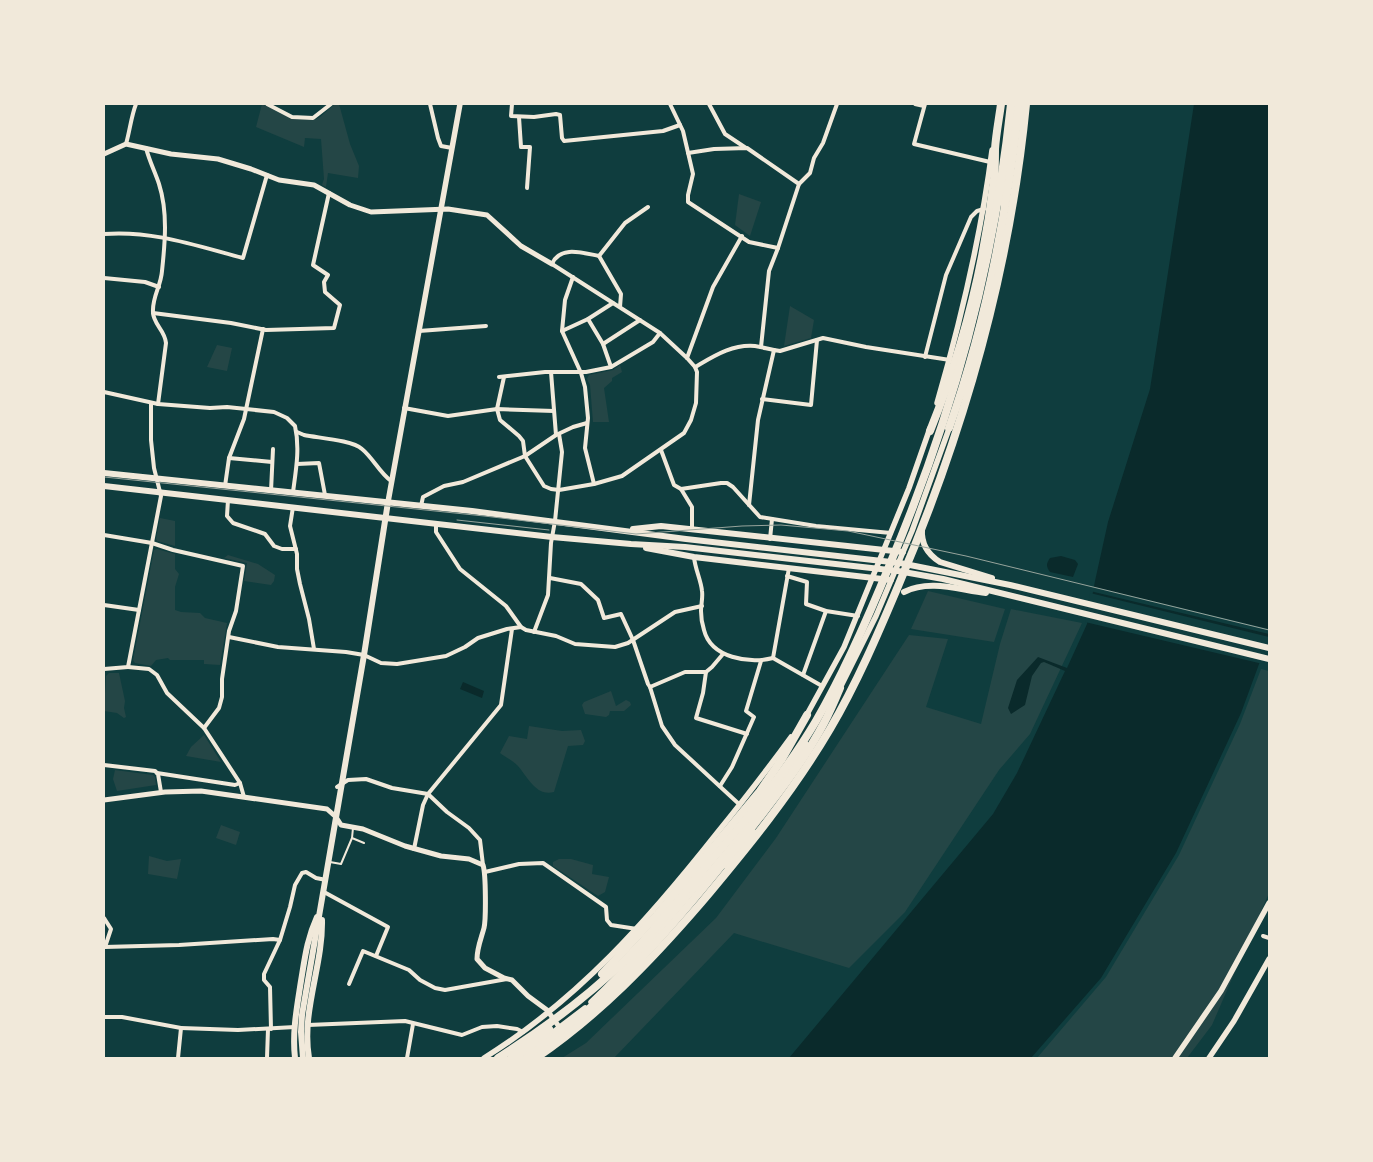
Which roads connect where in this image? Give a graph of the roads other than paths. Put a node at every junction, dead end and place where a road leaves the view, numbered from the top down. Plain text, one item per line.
1 (136, 104) edge
2 (268, 104) edge
3 (331, 104) edge
4 (430, 104) edge
5 (460, 104) edge
6 (511, 104) edge
7 (670, 104) edge
8 (708, 104) edge
9 (837, 104) edge
10 (915, 104) edge
11 (1000, 104) edge
12 (1011, 104) edge
13 (1015, 104) edge
14 (1019, 104) edge
15 (1026, 104) edge
16 (924, 105) edge
17 (519, 117) junction
18 (680, 125) junction
19 (126, 144) junction
20 (146, 148) junction
21 (452, 148) junction
22 (747, 148) junction
23 (688, 153) junction
24 (104, 154) edge
25 (991, 162) junction
26 (1007, 165) junction
27 (267, 175) junction
28 (798, 184) junction
29 (528, 188) dead end
30 (329, 193) junction
31 (648, 207) dead end
32 (441, 209) junction
33 (984, 209) junction
34 (104, 234) edge
35 (742, 236) junction
36 (164, 237) junction
37 (778, 248) junction
38 (599, 256) junction
39 (552, 264) junction
40 (573, 277) junction
41 (104, 278) edge
42 (159, 287) junction
43 (613, 303) junction
44 (620, 307) junction
45 (153, 313) junction
46 (588, 319) junction
47 (640, 320) junction
48 (486, 326) dead end
49 (263, 329) junction
50 (419, 331) junction
51 (562, 331) junction
52 (660, 333) junction
53 (817, 340) junction
54 (603, 344) junction
55 (761, 347) junction
56 (774, 350) junction
57 (972, 355) junction
58 (925, 357) junction
59 (687, 358) junction
60 (950, 360) junction
61 (611, 367) junction
62 (695, 367) junction
63 (551, 372) junction
64 (581, 372) junction
65 (104, 392) edge
66 (964, 397) junction
67 (762, 400) junction
68 (151, 404) junction
69 (158, 404) junction
70 (404, 408) junction
71 (246, 409) junction
72 (497, 409) junction
73 (554, 411) junction
74 (588, 423) junction
75 (949, 428) junction
76 (930, 431) junction
77 (297, 432) junction
78 (558, 435) junction
79 (273, 449) dead end
80 (661, 450) junction
81 (525, 456) junction
82 (229, 458) junction
83 (272, 462) junction
84 (297, 464) junction
85 (104, 473) edge
86 (156, 479) junction
87 (391, 481) junction
88 (594, 484) junction
89 (104, 486) edge
90 (225, 486) junction
91 (681, 489) junction
92 (271, 490) junction
93 (559, 490) junction
94 (160, 492) junction
95 (293, 492) junction
96 (325, 495) junction
97 (228, 499) junction
98 (388, 502) junction
99 (749, 505) junction
100 (421, 506) junction
101 (293, 507) junction
102 (386, 519) junction
103 (772, 519) junction
104 (555, 521) junction
105 (436, 524) junction
106 (922, 526) joint
107 (624, 530) junction
108 (692, 530) junction
109 (891, 533) junction
110 (104, 535) edge
111 (552, 536) junction
112 (770, 539) junction
113 (152, 543) junction
114 (631, 544) junction
115 (296, 550) junction
116 (884, 550) junction
117 (903, 552) junction
118 (694, 557) junction
119 (789, 568) junction
120 (787, 576) junction
121 (550, 578) junction
122 (874, 578) junction
123 (891, 580) junction
124 (1010, 585) junction
125 (904, 592) joint
126 (1007, 595) junction
127 (104, 606) edge
128 (702, 606) junction
129 (138, 610) junction
130 (826, 610) junction
131 (858, 616) junction
132 (521, 627) junction
133 (512, 628) junction
134 (534, 632) junction
135 (228, 637) junction
136 (633, 640) junction
137 (1269, 648) edge
138 (314, 649) junction
139 (723, 654) junction
140 (364, 655) junction
141 (772, 658) junction
142 (1269, 659) edge
143 (761, 661) junction
144 (128, 667) junction
145 (104, 669) edge
146 (706, 672) junction
147 (803, 675) junction
148 (822, 686) junction
149 (650, 687) junction
150 (840, 688) junction
151 (841, 702) junction
152 (807, 715) junction
153 (825, 722) junction
154 (204, 728) junction
155 (746, 734) junction
156 (104, 764) edge
157 (157, 773) junction
158 (240, 783) junction
159 (339, 786) junction
160 (720, 786) junction
161 (161, 792) junction
162 (428, 794) junction
163 (244, 797) junction
164 (104, 800) edge
165 (740, 804) junction
166 (336, 816) junction
167 (353, 828) junction
168 (352, 838) junction
169 (364, 843) dead end
170 (414, 849) junction
171 (329, 862) junction
172 (483, 865) junction
173 (485, 872) junction
174 (709, 873) junction
175 (326, 880) junction
176 (324, 892) junction
177 (1269, 903) edge
178 (321, 907) junction
179 (104, 918) edge
180 (637, 929) junction
181 (1263, 936) dead end
182 (1269, 938) edge
183 (280, 940) junction
184 (104, 947) edge
185 (376, 956) junction
186 (1269, 959) edge
187 (621, 964) junction
188 (508, 979) junction
189 (349, 984) dead end
190 (566, 1011) junction
191 (550, 1013) junction
192 (104, 1016) edge
193 (413, 1024) junction
194 (308, 1025) junction
195 (294, 1027) junction
196 (181, 1028) junction
197 (560, 1028) junction
198 (270, 1029) junction
199 (523, 1032) junction
200 (178, 1058) edge
201 (267, 1058) edge
202 (295, 1058) edge
203 (303, 1058) edge
204 (309, 1058) edge
205 (406, 1058) edge
206 (484, 1058) edge
207 (498, 1058) edge
208 (511, 1058) edge
209 (519, 1058) edge
210 (527, 1058) edge
211 (537, 1058) edge
212 (1176, 1058) edge
213 (1209, 1058) edge

1 - 19 street
2 - 3 street
4 - 21 street
5 - 21 main road
6 - 17 street
7 - 18 street
8 - 22 street
9 - 28 street
10 - 16 street
11 - 25 main road
11 - 76 highway
12 - 187 highway
13 - 26 main road
14 - 57 highway
15 - 211 highway
16 - 25 street
17 - 18 street
17 - 29 street
18 - 23 street
19 - 20 street
19 - 24 street
20 - 27 street
20 - 36 street
21 - 32 main road
22 - 23 street
22 - 28 street
23 - 35 street
25 - 26 street
25 - 33 main road
26 - 66 main road
26 - 75 main road
27 - 30 street
27 - 36 street
28 - 37 street
30 - 32 street
30 - 49 street
31 - 38 street
32 - 39 street
32 - 50 main road
33 - 58 street
33 - 60 main road
34 - 36 street
35 - 37 street
35 - 59 street
36 - 42 street
37 - 55 street
38 - 39 street
38 - 44 street
39 - 40 street
40 - 43 street
40 - 51 street
41 - 42 street
42 - 45 street
43 - 44 street
43 - 46 street
44 - 47 street
45 - 49 street
45 - 69 street
46 - 51 street
46 - 54 street
47 - 52 street
47 - 54 street
48 - 50 street
49 - 71 street
50 - 70 main road
51 - 64 street
52 - 59 street
52 - 61 street
53 - 56 street
53 - 58 street
53 - 67 street
54 - 61 street
55 - 56 street
55 - 62 street
56 - 67 street
57 - 66 highway
57 - 75 highway
58 - 60 street
59 - 62 street
60 - 76 main road
61 - 64 street
62 - 80 street
63 - 64 street
63 - 72 street
63 - 73 street
64 - 74 street
65 - 68 street
66 - 106 main road
67 - 99 street
68 - 69 street
68 - 86 street
69 - 71 street
70 - 72 street
70 - 87 main road
71 - 77 street
71 - 82 street
72 - 73 street
72 - 81 street
73 - 78 street
74 - 78 street
74 - 88 street
75 - 117 main road
76 - 109 main road
77 - 84 street
77 - 87 street
78 - 81 street
78 - 93 street
79 - 83 street
80 - 88 street
80 - 91 street
81 - 93 street
81 - 100 street
82 - 83 street
82 - 90 street
83 - 92 street
84 - 95 street
84 - 96 street
85 - 86 main road
86 - 90 main road
86 - 94 street
87 - 98 main road
88 - 93 street
89 - 94 main road
90 - 92 main road
91 - 99 street
91 - 108 street
92 - 95 main road
93 - 104 street
94 - 97 main road
94 - 113 street
95 - 96 main road
96 - 98 main road
97 - 101 main road
97 - 115 street
98 - 100 main road
98 - 102 main road
99 - 103 street
100 - 104 main road
101 - 102 main road
101 - 115 street
102 - 105 main road
102 - 140 main road
103 - 109 street
103 - 112 street
104 - 107 main road
104 - 111 street
105 - 111 main road
105 - 132 street
106 - 124 main road
107 - 108 main road
107 - 124 main road
108 - 112 main road
109 - 116 main road
110 - 113 street
111 - 114 main road
111 - 121 street
112 - 116 main road
113 - 129 street
113 - 135 street
114 - 118 main road
114 - 126 main road
115 - 138 street
116 - 117 main road
116 - 122 main road
117 - 123 main road
118 - 119 main road
118 - 128 street
119 - 120 street
119 - 122 main road
120 - 130 street
120 - 141 street
121 - 134 street
121 - 136 street
122 - 123 main road
122 - 131 main road
123 - 150 main road
124 - 137 main road
125 - 126 main road
125 - 151 main road
126 - 142 main road
127 - 129 street
128 - 136 street
128 - 139 street
129 - 144 street
130 - 131 street
130 - 147 street
131 - 148 main road
132 - 133 street
132 - 134 street
133 - 140 street
133 - 162 street
134 - 136 street
135 - 138 street
135 - 154 street
136 - 149 street
138 - 140 street
139 - 143 street
139 - 146 street
140 - 159 main road
141 - 143 street
141 - 147 street
143 - 155 street
144 - 145 street
144 - 154 street
146 - 149 street
146 - 155 street
147 - 148 street
148 - 152 main road
149 - 160 street
150 - 153 highway
150 - 174 main road
151 - 153 highway
151 - 174 main road
152 - 165 main road
152 - 190 highway
153 - 210 highway
154 - 158 street
155 - 160 street
156 - 157 street
157 - 158 street
157 - 161 street
158 - 163 street
159 - 162 street
159 - 166 main road
160 - 165 street
161 - 163 street
161 - 164 street
162 - 170 street
162 - 172 street
163 - 166 street
165 - 180 main road
166 - 167 street
166 - 171 main road
167 - 168 lane
167 - 170 street
168 - 169 lane
168 - 171 lane
170 - 172 street
171 - 175 main road
172 - 173 street
173 - 180 street
173 - 188 street
174 - 197 main road
175 - 176 main road
175 - 183 street
176 - 178 main road
176 - 185 street
177 - 212 main road
178 - 194 main road
178 - 195 main road
178 - 203 main road
179 - 184 street
180 - 191 main road
181 - 182 street
183 - 184 street
183 - 198 street
185 - 188 street
185 - 189 street
186 - 213 main road
187 - 190 highway
187 - 208 highway
188 - 191 street
190 - 207 highway
191 - 197 street
191 - 199 main road
192 - 196 street
193 - 194 street
193 - 199 street
193 - 205 street
194 - 204 main road
195 - 198 street
195 - 202 main road
196 - 198 street
196 - 200 street
197 - 209 main road
197 - 211 main road
198 - 201 street
199 - 206 main road

